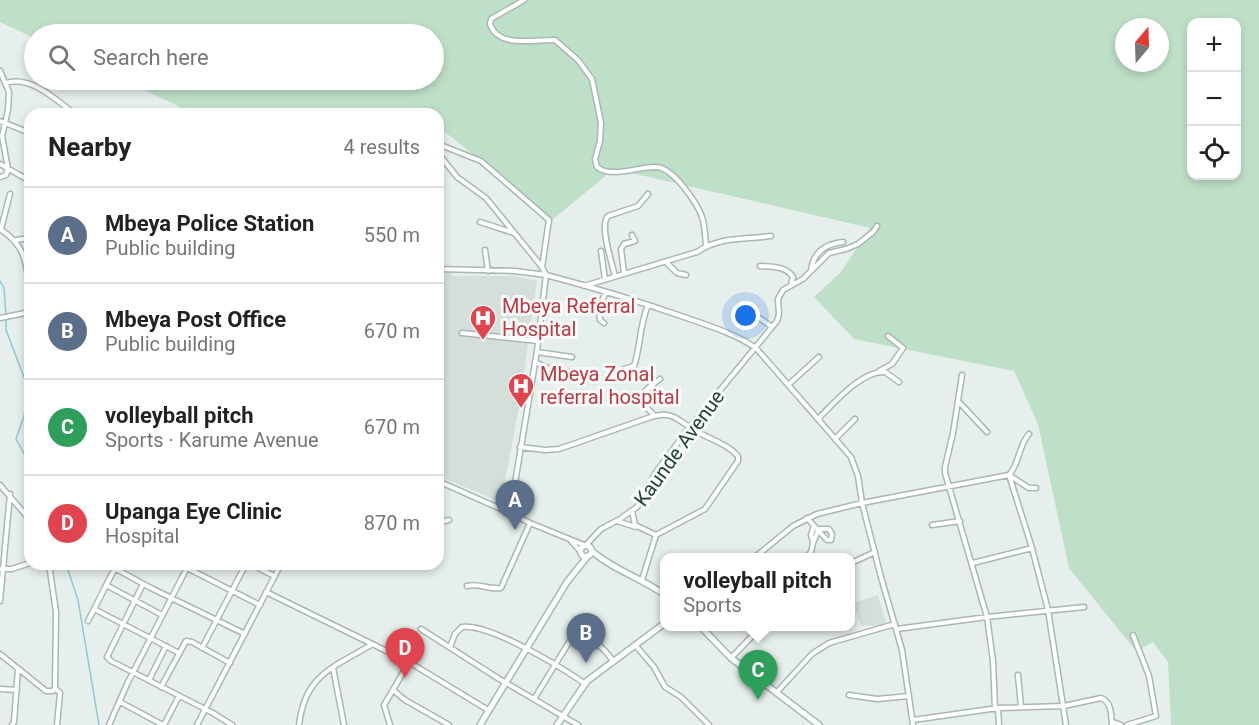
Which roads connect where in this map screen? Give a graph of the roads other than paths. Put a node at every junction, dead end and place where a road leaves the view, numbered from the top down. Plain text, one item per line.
1 (524, 0) edge
2 (0, 71) edge
3 (24, 81) edge
4 (6, 83) junction
5 (41, 90) edge
6 (67, 108) edge
7 (3, 122) edge
8 (24, 131) edge
9 (1, 140) edge
10 (444, 147) edge
11 (444, 161) edge
12 (0, 164) edge
13 (8, 169) junction
14 (0, 177) edge
15 (24, 178) edge
16 (9, 194) dead end
17 (648, 194) dead end
18 (480, 222) dead end
19 (877, 226) dead end
20 (0, 229) edge
21 (514, 233) junction
22 (632, 235) dead end
23 (771, 236) dead end
24 (24, 239) edge
25 (15, 240) junction
26 (843, 242) dead end
27 (706, 245) junction
28 (485, 250) dead end
29 (601, 251) dead end
30 (24, 256) edge
31 (666, 262) junction
32 (760, 266) dead end
33 (542, 267) junction
34 (444, 269) edge
35 (488, 271) junction
36 (810, 272) junction
37 (624, 273) junction
38 (546, 275) junction
39 (686, 275) dead end
40 (615, 276) junction
41 (605, 279) junction
42 (599, 281) junction
43 (791, 285) junction
44 (584, 286) junction
45 (605, 292) junction
46 (648, 305) junction
47 (747, 309) dead end
48 (24, 313) edge
49 (0, 318) edge
50 (604, 323) dead end
51 (772, 327) junction
52 (462, 333) dead end
53 (888, 336) dead end
54 (538, 341) junction
55 (756, 348) junction
56 (537, 351) junction
57 (572, 357) dead end
58 (819, 357) dead end
59 (535, 362) junction
60 (543, 367) junction
61 (624, 369) dead end
62 (556, 370) junction
63 (878, 372) junction
64 (962, 375) dead end
65 (591, 376) dead end
66 (660, 379) dead end
67 (899, 382) dead end
68 (789, 384) junction
69 (957, 400) junction
70 (655, 415) junction
71 (818, 419) junction
72 (855, 419) dead end
73 (689, 428) junction
74 (987, 432) dead end
75 (1029, 434) dead end
76 (835, 439) junction
77 (520, 447) junction
78 (1009, 475) junction
79 (444, 484) edge
80 (0, 485) edge
81 (950, 485) junction
82 (1036, 488) dead end
83 (10, 494) junction
84 (862, 503) junction
85 (632, 511) junction
86 (24, 512) edge
87 (510, 513) junction
88 (807, 518) junction
89 (449, 520) dead end
90 (444, 521) edge
91 (616, 521) junction
92 (960, 521) junction
93 (530, 524) junction
94 (932, 525) dead end
95 (639, 528) junction
96 (656, 535) junction
97 (570, 540) junction
98 (1032, 548) junction
99 (588, 550) junction
100 (580, 552) junction
101 (875, 552) junction
102 (760, 553) edge
103 (811, 553) edge
104 (855, 561) edge
105 (973, 563) junction
106 (24, 565) edge
107 (577, 568) junction
108 (1, 569) edge
109 (50, 570) edge
110 (114, 570) edge
111 (122, 570) edge
112 (186, 570) edge
113 (195, 570) edge
114 (245, 570) edge
115 (261, 570) edge
116 (278, 570) edge
117 (274, 576) junction
118 (642, 580) junction
119 (143, 584) junction
120 (106, 585) junction
121 (467, 586) dead end
122 (232, 592) junction
123 (266, 592) junction
124 (660, 592) edge
125 (171, 598) junction
126 (134, 600) junction
127 (0, 601) edge
128 (260, 605) junction
129 (1083, 607) dead end
130 (94, 609) junction
131 (1048, 610) junction
132 (162, 615) junction
133 (987, 617) junction
134 (88, 621) dead end
135 (217, 621) junction
136 (122, 624) junction
137 (660, 627) edge
138 (895, 627) junction
139 (421, 629) dead end
140 (704, 631) edge
141 (758, 631) edge
142 (245, 634) junction
143 (1133, 635) dead end
144 (150, 638) junction
145 (372, 644) junction
146 (166, 646) junction
147 (636, 646) junction
148 (450, 647) junction
149 (202, 648) junction
150 (527, 648) junction
151 (179, 653) junction
152 (0, 654) edge
153 (731, 658) junction
154 (614, 661) junction
155 (409, 662) junction
156 (230, 663) junction
157 (555, 665) junction
158 (18, 668) junction
159 (333, 668) junction
160 (134, 672) junction
161 (1018, 675) dead end
162 (148, 680) junction
163 (505, 682) junction
164 (584, 683) junction
165 (161, 687) junction
166 (55, 688) junction
167 (0, 689) edge
168 (17, 690) junction
169 (393, 690) junction
170 (776, 693) junction
171 (849, 695) dead end
172 (179, 696) junction
173 (909, 696) junction
174 (534, 699) junction
175 (120, 702) junction
176 (1064, 706) junction
177 (1021, 707) junction
178 (205, 709) junction
179 (996, 709) junction
180 (489, 710) junction
181 (562, 716) junction
182 (913, 723) edge
183 (1112, 723) edge
184 (707, 724) edge
185 (12, 725) edge
186 (57, 725) edge
187 (109, 725) edge
188 (164, 725) edge
189 (197, 725) edge
190 (232, 725) edge
191 (299, 725) edge
192 (344, 725) edge
193 (390, 725) edge
194 (449, 725) edge
195 (480, 725) edge
196 (557, 725) edge
197 (578, 725) edge
198 (819, 725) edge
199 (999, 725) edge
200 (1066, 725) edge
201 (1121, 725) edge
202 (1127, 725) edge

1 - 27 street
2 - 4 street
3 - 4 street
4 - 7 street
5 - 6 street
7 - 8 street
7 - 9 street
9 - 13 street
10 - 33 street
11 - 21 street
12 - 13 street
13 - 14 street
13 - 15 street
16 - 20 street
17 - 40 street
18 - 21 street
19 - 36 street
20 - 25 street
21 - 33 street
22 - 37 street
23 - 27 street
24 - 25 street
25 - 30 street
26 - 36 street
27 - 31 street
28 - 35 street
29 - 41 street
31 - 37 street
31 - 39 street
32 - 43 street
33 - 38 street
34 - 35 street
35 - 38 street
36 - 43 street
37 - 40 street
38 - 44 street
38 - 54 street
40 - 41 street
41 - 42 street
42 - 44 street
42 - 45 street
43 - 51 street
44 - 45 street
45 - 46 street
45 - 50 street
46 - 55 street
46 - 61 street
47 - 51 street
48 - 49 street
51 - 55 street, Kaunde Avenue
52 - 54 street
53 - 63 street
54 - 56 street
55 - 68 street
55 - 73 street, Kaunde Avenue
56 - 57 street
56 - 59 street
58 - 68 street
59 - 60 street
59 - 77 street
60 - 62 street
60 - 62 street
62 - 65 street
63 - 67 street
63 - 71 street
64 - 69 street
66 - 70 street
68 - 71 street
69 - 74 street
69 - 81 street
70 - 73 street
70 - 77 street
71 - 76 street
72 - 76 street
73 - 85 street, Kaunde Avenue
73 - 96 street
75 - 78 street
76 - 84 street
77 - 87 street
78 - 81 street
78 - 82 street
78 - 98 street
79 - 87 street
80 - 83 street
81 - 84 street
81 - 92 street
83 - 86 street
83 - 108 street
84 - 88 street
84 - 101 street
85 - 91 street, Kaunde Avenue
85 - 95 street
87 - 93 street
88 - 102 street
88 - 103 street
89 - 90 street
91 - 95 street
91 - 99 street, Kaunde Avenue
92 - 94 street
92 - 105 street
93 - 97 street
93 - 121 street
95 - 96 street
96 - 118 street
97 - 99 street
97 - 100 street
98 - 105 street
98 - 131 street
99 - 100 main road
99 - 107 main road
99 - 118 main road
100 - 107 main road
101 - 104 street
101 - 138 street
105 - 133 street
106 - 108 street
107 - 150 main road
108 - 127 street
109 - 166 street
110 - 120 street
111 - 119 street
112 - 125 street
113 - 122 street
114 - 122 street
115 - 117 street
116 - 117 street
117 - 123 street
118 - 124 main road
119 - 125 street
119 - 126 street
120 - 126 street
120 - 130 street
122 - 128 street
122 - 135 street
123 - 128 street
123 - 145 street
125 - 132 street
125 - 135 street
126 - 132 street
126 - 136 street
128 - 142 street
129 - 131 street
130 - 134 street
130 - 136 street
131 - 133 street
131 - 176 street
132 - 144 street
133 - 138 street
133 - 179 street
135 - 142 street
135 - 149 street
136 - 144 street
136 - 160 street
137 - 147 main road
138 - 170 street
138 - 173 street
139 - 148 street
140 - 153 main road
141 - 153 street
142 - 156 street
143 - 202 street
144 - 146 street
144 - 160 street
145 - 155 street
145 - 159 street
146 - 151 street
146 - 162 street
147 - 154 main road
147 - 184 street
148 - 150 street
148 - 163 street
149 - 151 street
149 - 156 street
150 - 157 street
150 - 163 main road
151 - 165 street
152 - 158 street
153 - 170 main road
154 - 157 street
154 - 164 main road
155 - 169 street
155 - 180 street
156 - 178 street
157 - 164 street
157 - 174 street
158 - 166 street
158 - 168 street
159 - 191 street
159 - 192 street
160 - 162 street
160 - 175 street
161 - 177 street
162 - 165 street
163 - 174 street
163 - 180 main road
164 - 181 main road
165 - 172 street
166 - 186 street
167 - 168 street
168 - 185 street
169 - 193 street
169 - 194 street
170 - 198 main road
171 - 173 street
172 - 178 street
172 - 188 street
173 - 182 street
174 - 181 street
175 - 187 street
175 - 188 street
176 - 177 street
176 - 183 street
176 - 200 street
177 - 179 street
178 - 189 street
178 - 190 street
179 - 182 street
179 - 199 street
180 - 195 main road
181 - 196 main road
181 - 197 street
183 - 201 street

